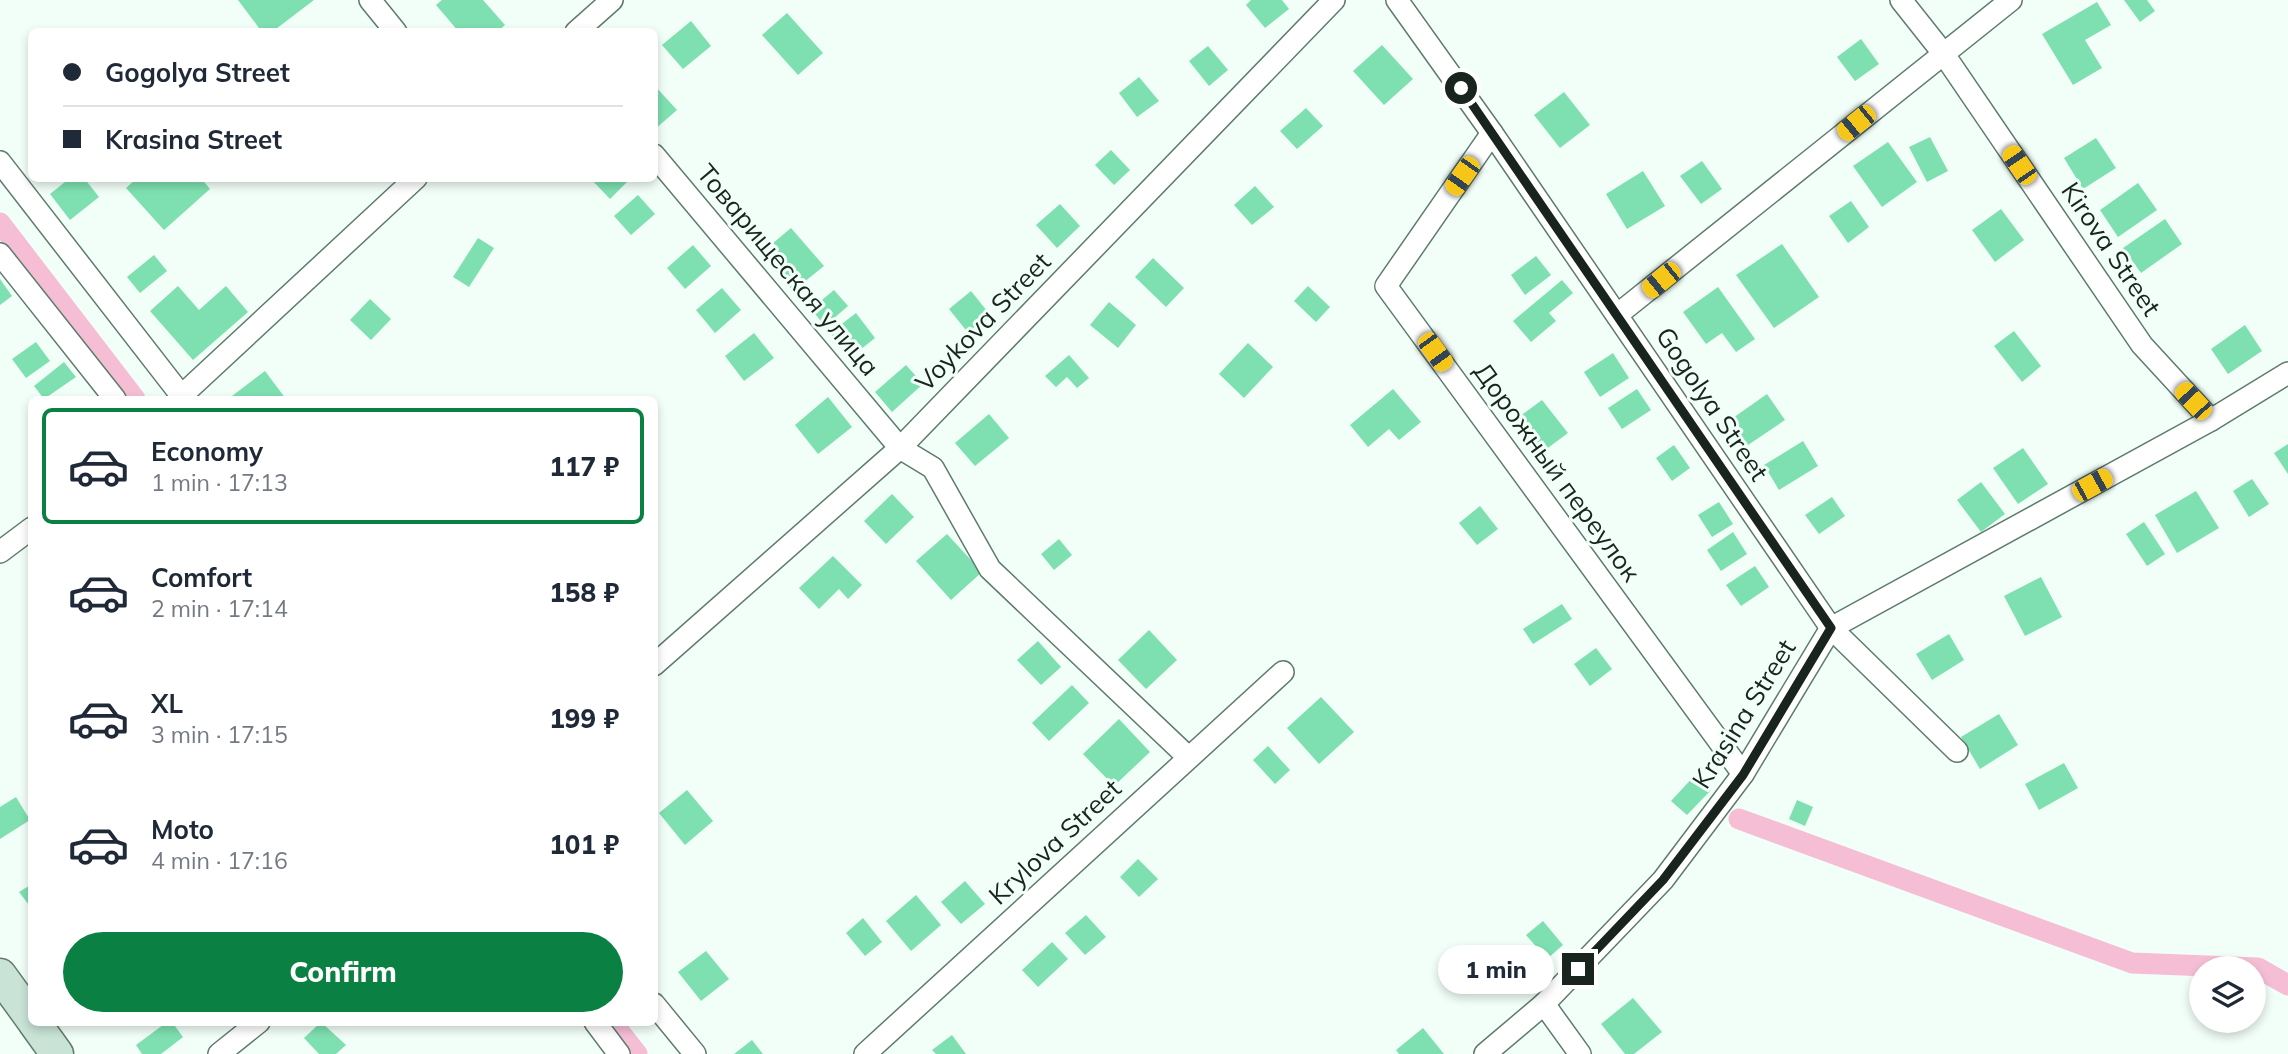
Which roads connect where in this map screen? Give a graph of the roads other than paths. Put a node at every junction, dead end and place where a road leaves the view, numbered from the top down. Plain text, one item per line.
1 (370, 0) edge
2 (612, 0) edge
3 (1334, 0) edge
4 (1397, 0) edge
5 (1901, 0) edge
6 (2011, 0) edge
7 (393, 28) edge
8 (580, 28) edge
9 (1943, 53) junction
10 (1492, 133) junction
11 (658, 160) edge
12 (0, 162) edge
13 (412, 182) edge
14 (0, 254) edge
15 (1617, 314) junction
16 (2288, 373) edge
17 (113, 396) edge
18 (179, 396) edge
19 (183, 396) edge
20 (2211, 420) junction
21 (900, 448) junction
22 (28, 531) edge
23 (0, 552) edge
24 (1831, 628) junction
25 (658, 661) edge
26 (1283, 672) dead end
27 (1957, 751) dead end
28 (1188, 757) junction
29 (1743, 775) junction
30 (0, 975) edge
31 (1544, 1004) junction
32 (658, 1009) edge
33 (28, 1013) edge
34 (37, 1026) edge
35 (254, 1026) edge
36 (597, 1026) edge
37 (57, 1054) edge
38 (219, 1054) edge
39 (619, 1054) edge
40 (695, 1054) edge
41 (865, 1054) edge
42 (1485, 1054) edge
43 (1580, 1054) edge

1 - 7 street
2 - 8 street
3 - 21 street, Voykova Street
4 - 10 street, Gogolya Street
5 - 9 street, Kirova Street
6 - 9 street
9 - 15 street
9 - 20 street, Kirova Street
10 - 15 street, Gogolya Street
10 - 29 street, Дорожный переулок
11 - 21 street, Товарищеская улица
12 - 18 street
13 - 19 street
14 - 17 street
15 - 24 street, Gogolya Street
16 - 20 street, Krasina Street
20 - 24 street, Krasina Street
21 - 25 street, Voykova Street
21 - 28 street, Товарищеская улица
22 - 23 street
24 - 27 street, Gogolya Street
24 - 29 street, Krasina Street
26 - 28 street, Krylova Street
28 - 41 street, Krylova Street
29 - 31 street, Krasina Street
30 - 33 street
31 - 42 street, Krasina Street
31 - 43 street
32 - 40 street
34 - 37 street
35 - 38 street
36 - 39 street

